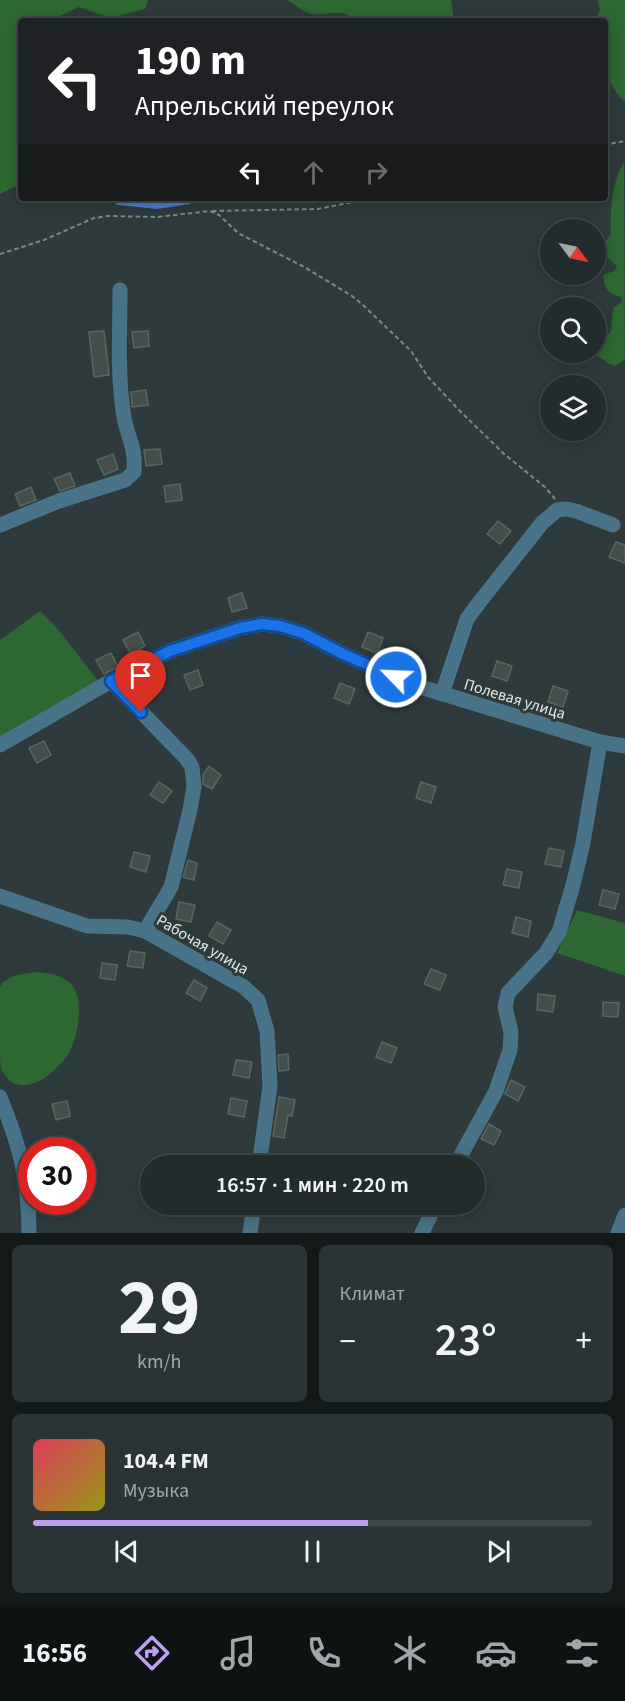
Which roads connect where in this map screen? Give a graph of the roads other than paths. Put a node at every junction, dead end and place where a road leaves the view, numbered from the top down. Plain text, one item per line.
1 (120, 290) dead end
2 (0, 525) edge
3 (613, 525) dead end
4 (111, 681) junction
5 (442, 694) junction
6 (600, 742) junction
7 (0, 745) edge
8 (625, 746) edge
9 (0, 896) edge
10 (145, 931) junction
11 (0, 1097) edge
12 (261, 1155) edge
13 (461, 1155) edge
14 (252, 1215) edge
15 (431, 1215) edge
16 (625, 1215) edge
17 (29, 1233) edge
18 (250, 1233) edge
19 (422, 1233) edge
20 (618, 1233) edge

1 - 2 street
3 - 5 street
4 - 5 street, Полевая улица
4 - 7 street, Полевая улица
4 - 10 street
5 - 6 street, Полевая улица
6 - 8 street, Полевая улица
6 - 13 street
9 - 10 street, Рабочая улица
10 - 12 street, Рабочая улица
11 - 17 street
14 - 18 street
15 - 19 street
16 - 20 street

